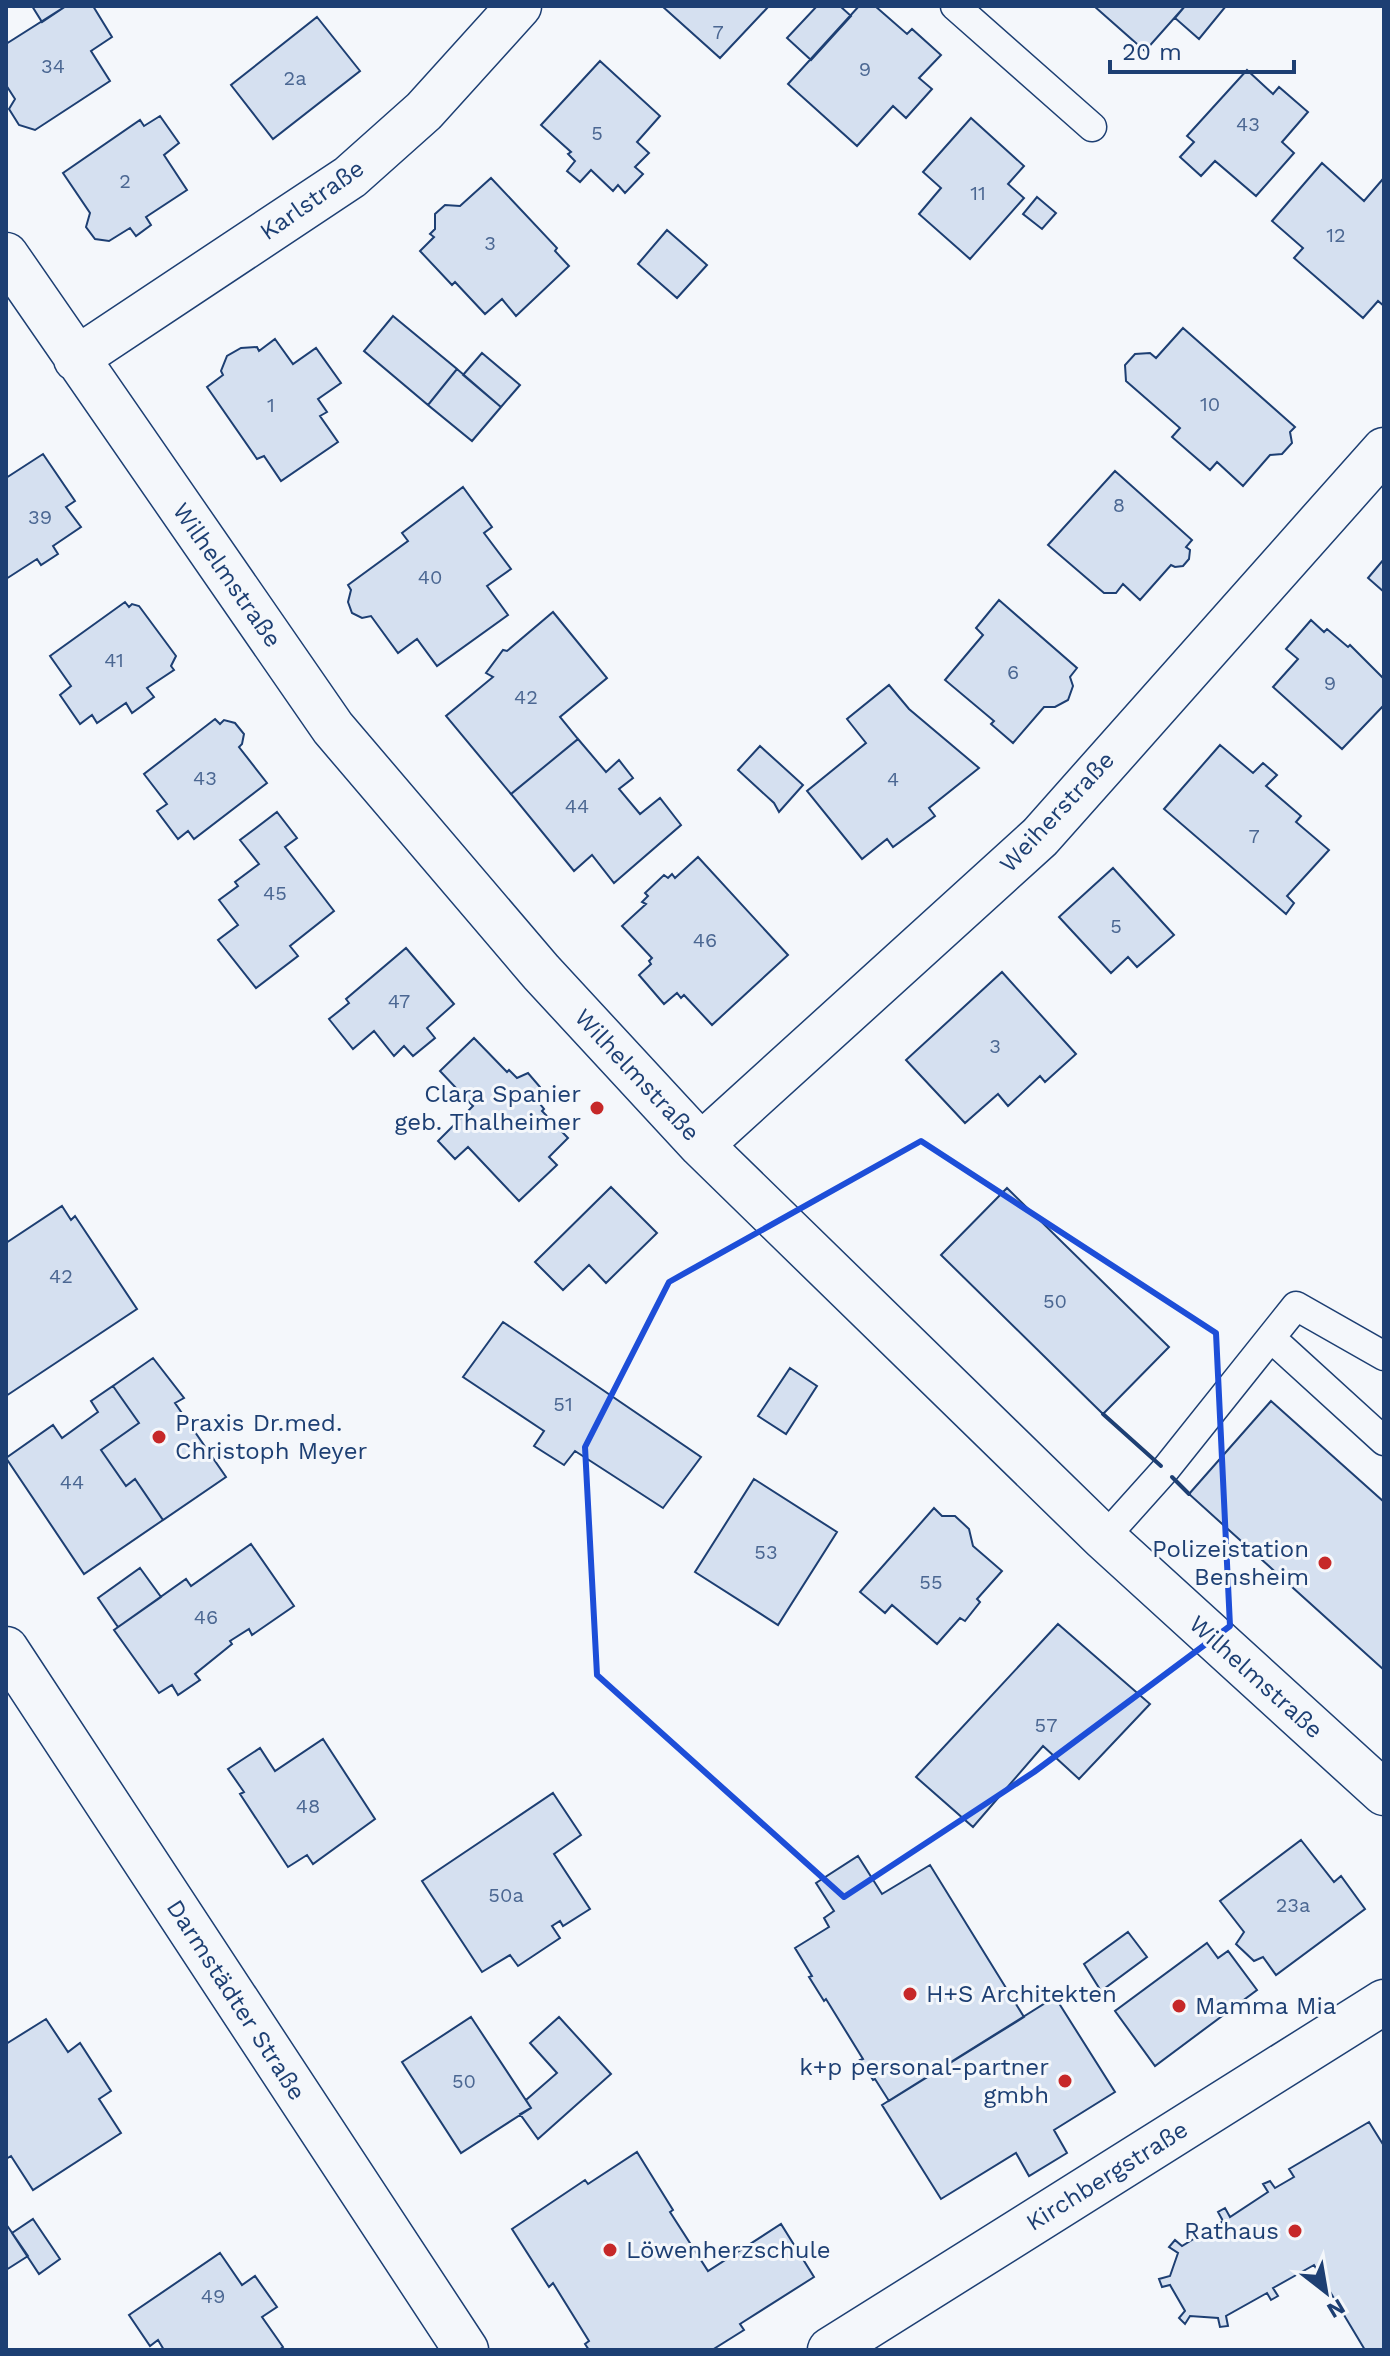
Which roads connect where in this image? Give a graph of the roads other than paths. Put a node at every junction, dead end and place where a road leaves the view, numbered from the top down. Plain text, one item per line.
1 (519, 6) edge
2 (955, 6) edge
3 (1092, 127) dead end
4 (6, 255) edge
5 (76, 359) junction
6 (1384, 450) edge
7 (701, 1145) junction
8 (1271, 1338) junction
9 (1384, 1356) edge
10 (1384, 1441) edge
11 (1104, 1538) junction
12 (6, 1649) edge
13 (1384, 1793) edge
14 (1384, 2002) edge
15 (466, 2350) edge
16 (830, 2350) edge

1 - 5 street, Karlstraße
2 - 3 lane
4 - 5 street, Wilhelmstraße
5 - 7 street, Wilhelmstraße
6 - 7 street, Weiherstraße
7 - 11 street, Wilhelmstraße
8 - 9 lane
8 - 10 lane
8 - 11 lane
11 - 13 street, Wilhelmstraße
12 - 15 street, Darmstädter Straße
14 - 16 street, Kirchbergstraße

